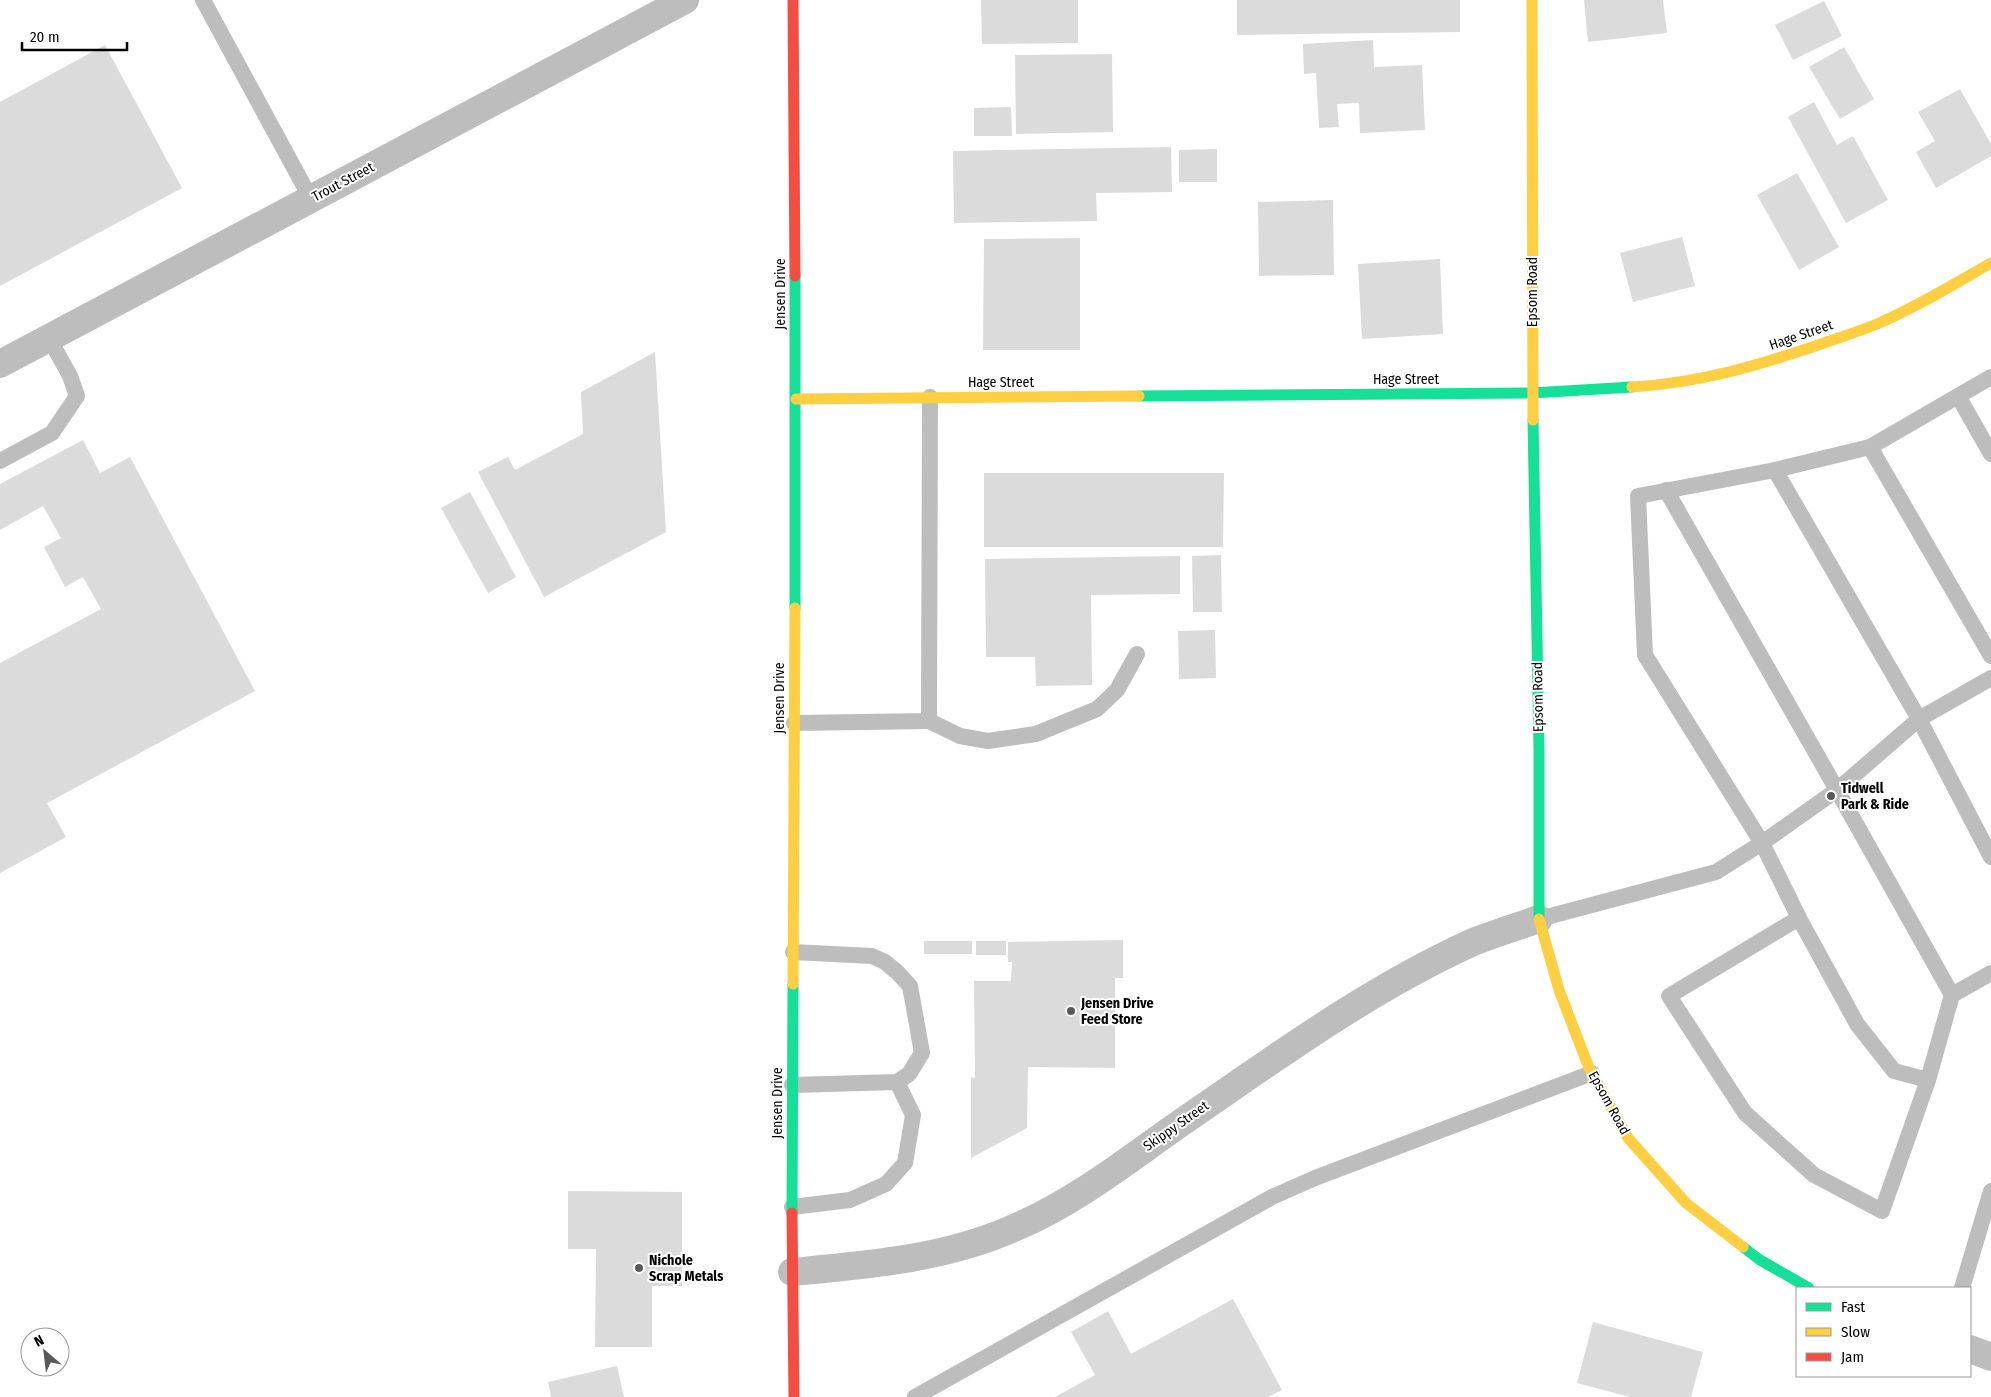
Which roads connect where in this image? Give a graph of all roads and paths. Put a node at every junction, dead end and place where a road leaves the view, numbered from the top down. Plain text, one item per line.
1 (203, 0) edge
2 (685, 0) edge
3 (793, 0) edge
4 (1532, 0) edge
5 (311, 199) junction
6 (1991, 263) edge
7 (49, 338) junction
8 (0, 364) edge
9 (1991, 377) edge
10 (1532, 394) junction
11 (1958, 396) junction
12 (930, 397) junction
13 (796, 398) junction
14 (1870, 447) junction
15 (1991, 454) edge
16 (0, 461) edge
17 (1775, 470) junction
18 (1666, 490) junction
19 (1137, 654) dead end
20 (1991, 656) edge
21 (1991, 678) edge
22 (1919, 719) junction
23 (929, 721) junction
24 (794, 723) junction
25 (1837, 790) junction
26 (1762, 843) junction
27 (1991, 856) edge
28 (1799, 918) junction
29 (1539, 919) junction
30 (793, 952) junction
31 (1991, 973) edge
32 (1952, 996) junction
33 (1592, 1073) junction
34 (1928, 1080) junction
35 (897, 1082) junction
36 (792, 1085) junction
37 (1991, 1191) edge
38 (792, 1207) junction
39 (792, 1272) junction
40 (1807, 1287) edge
41 (1962, 1287) edge
42 (1971, 1349) edge
43 (1991, 1357) edge
44 (794, 1397) edge
45 (915, 1397) edge

1 - 5 lane
2 - 5 street, Trout Street
3 - 13 street, Jensen Drive
4 - 10 street, Epsom Road
5 - 7 street, Trout Street
6 - 10 street, Hage Street
7 - 8 street, Trout Street
7 - 16 lane
9 - 11 lane
10 - 12 street, Hage Street
10 - 29 street, Epsom Road
11 - 14 lane
11 - 15 lane
12 - 13 street, Hage Street
12 - 23 lane
13 - 24 street, Jensen Drive
14 - 17 lane
14 - 20 lane
17 - 18 lane
17 - 22 lane
18 - 25 lane
18 - 26 lane
19 - 23 lane
21 - 22 lane
22 - 25 lane
22 - 27 lane
23 - 24 lane
24 - 30 street, Jensen Drive
25 - 26 lane
25 - 32 lane
26 - 28 lane
26 - 29 lane
28 - 34 lane
28 - 34 lane
29 - 33 street, Epsom Road
29 - 39 street, Skippy Street
30 - 35 lane
30 - 36 street, Jensen Drive
31 - 32 lane
32 - 34 lane
33 - 40 street, Epsom Road
33 - 45 lane
35 - 36 lane
35 - 38 lane
36 - 38 street, Jensen Drive
37 - 41 lane
38 - 39 street, Jensen Drive
39 - 44 street, Jensen Drive
42 - 43 street

